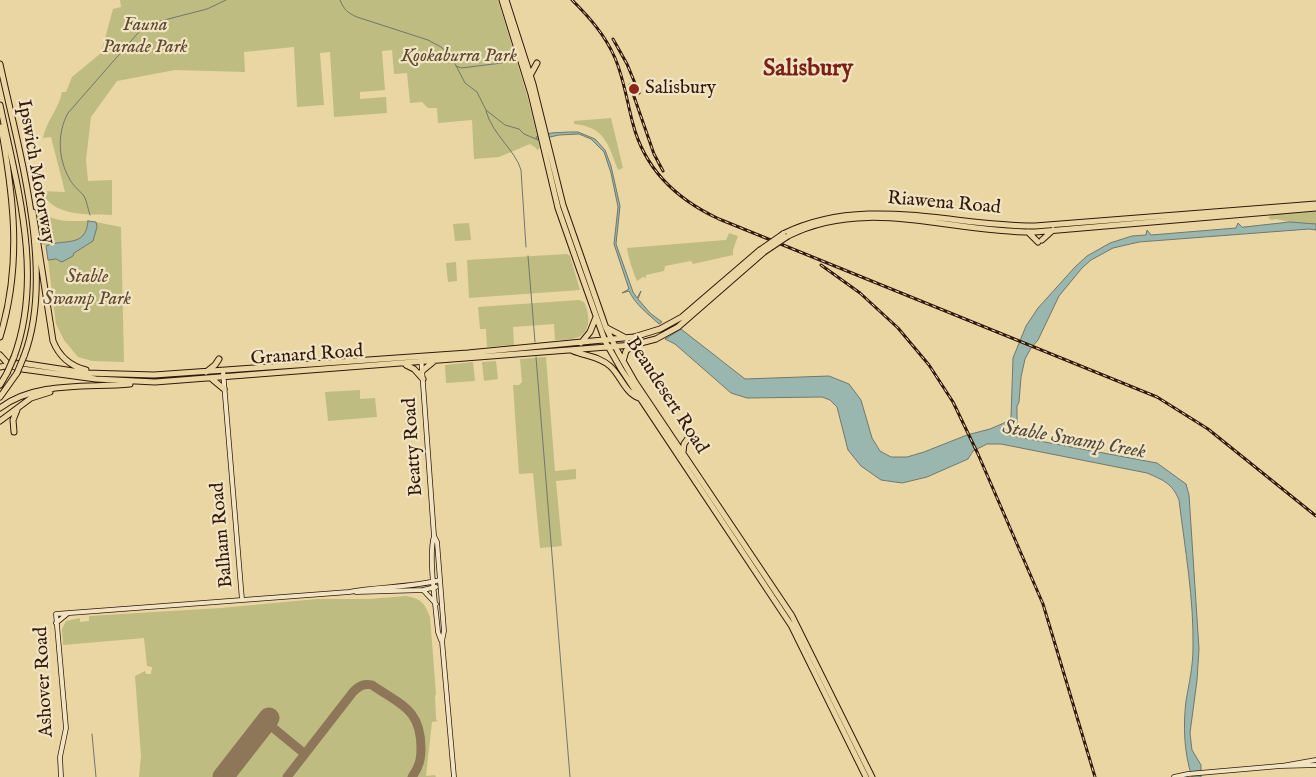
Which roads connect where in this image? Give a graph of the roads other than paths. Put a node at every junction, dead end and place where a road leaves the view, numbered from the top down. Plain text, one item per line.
1 (502, 0) edge
2 (506, 0) edge
3 (537, 63) dead end
4 (0, 64) edge
5 (531, 74) junction
6 (0, 105) edge
7 (0, 120) edge
8 (542, 130) junction
9 (545, 144) junction
10 (21, 161) junction
11 (1316, 204) edge
12 (1316, 208) edge
13 (1054, 230) junction
14 (1028, 232) junction
15 (786, 235) junction
16 (762, 251) junction
17 (596, 316) junction
18 (606, 328) junction
19 (0, 336) edge
20 (626, 338) junction
21 (608, 340) junction
22 (580, 343) junction
23 (634, 345) junction
24 (615, 347) junction
25 (609, 348) junction
26 (572, 351) junction
27 (0, 356) edge
28 (219, 359) dead end
29 (421, 359) junction
30 (0, 361) edge
31 (623, 361) junction
32 (433, 362) junction
33 (403, 364) junction
34 (8, 365) junction
35 (0, 367) edge
36 (422, 370) junction
37 (223, 371) junction
38 (206, 372) junction
39 (107, 374) junction
40 (224, 378) junction
41 (212, 379) junction
42 (423, 379) junction
43 (155, 382) junction
44 (0, 385) edge
45 (110, 386) junction
46 (224, 389) junction
47 (0, 397) edge
48 (640, 398) junction
49 (20, 406) junction
50 (0, 408) edge
51 (0, 421) edge
52 (14, 432) dead end
53 (689, 437) dead end
54 (683, 453) junction
55 (434, 536) junction
56 (440, 580) junction
57 (434, 582) junction
58 (440, 586) junction
59 (435, 588) junction
60 (424, 590) junction
61 (349, 592) junction
62 (242, 600) junction
63 (436, 604) junction
64 (56, 614) joint
65 (67, 614) junction
66 (56, 623) junction
67 (442, 641) junction
68 (1316, 760) edge
69 (1316, 765) edge
70 (1280, 766) junction
71 (61, 777) edge
72 (454, 777) edge
73 (866, 777) edge
74 (872, 777) edge
75 (1174, 777) edge

1 - 8 highway, Beaudesert Road
2 - 5 highway, Beaudesert Road
3 - 5 highway
4 - 10 highway, Ipswich Motorway
5 - 8 highway, Beaudesert Road
6 - 44 highway, Ipswich Motorway, bridge
7 - 19 highway
8 - 9 highway, Beaudesert Road
9 - 17 highway, Beaudesert Road
9 - 18 highway, Beaudesert Road
10 - 39 highway
10 - 47 highway, Ipswich Motorway, bridge
11 - 15 highway, Riawena Road
12 - 13 highway, Riawena Road
13 - 14 highway, Riawena Road
13 - 14 highway
14 - 15 highway, Riawena Road
15 - 16 highway, Riawena Road, bridge
16 - 20 highway, Riawena Road
16 - 23 highway, Riawena Road
17 - 21 highway, Beaudesert Road
17 - 22 highway
18 - 20 highway
18 - 21 highway, Beaudesert Road
20 - 21 highway, Riawena Road
21 - 22 highway, Granard Road
21 - 24 highway, Beaudesert Road
21 - 25 highway, Beaudesert Road
22 - 29 highway, Granard Road
23 - 24 highway, Riawena Road
23 - 31 highway
24 - 25 highway, Riawena Road
24 - 31 highway, Beaudesert Road
25 - 26 highway, Granard Road
25 - 48 highway, Beaudesert Road
26 - 32 highway, Granard Road
26 - 48 highway
27 - 34 highway
28 - 38 highway
29 - 32 highway, Granard Road
29 - 33 highway, Granard Road
29 - 36 main road, Beatty Road
29 - 37 highway, Granard Road
30 - 34 highway
31 - 54 highway, Beaudesert Road
32 - 36 highway
33 - 40 highway, Granard Road
33 - 42 highway
34 - 35 highway, Granard Road
34 - 39 highway, Granard Road
34 - 43 highway, Granard Road
36 - 42 main road, Beatty Road
37 - 38 highway, Granard Road
37 - 40 main road, Balham Road
38 - 39 highway, Granard Road
40 - 41 highway, Granard Road
40 - 46 main road, Balham Road
41 - 43 highway, Granard Road
41 - 46 highway
42 - 55 main road, Beatty Road
43 - 45 highway
45 - 49 highway
45 - 50 highway
46 - 62 main road, Balham Road
48 - 73 highway, Beaudesert Road
49 - 51 highway
49 - 52 highway
53 - 54 highway
54 - 74 highway, Beaudesert Road
55 - 56 main road, Beatty Road
55 - 57 main road, Beatty Road
56 - 57 main road
56 - 58 main road, Beatty Road
57 - 59 main road, Beatty Road
57 - 61 main road
58 - 59 main road
58 - 67 main road, Beatty Road
59 - 60 main road
59 - 63 main road, Beatty Road
60 - 61 main road
60 - 63 main road
61 - 62 main road
62 - 65 main road, Balham Road
63 - 67 main road, Beatty Road
64 - 65 main road, Balham Road
64 - 66 main road, Ashover Road
65 - 66 main road
66 - 71 main road, Ashover Road
67 - 72 main road, Beatty Road
68 - 70 main road
69 - 70 main road
70 - 75 main road

